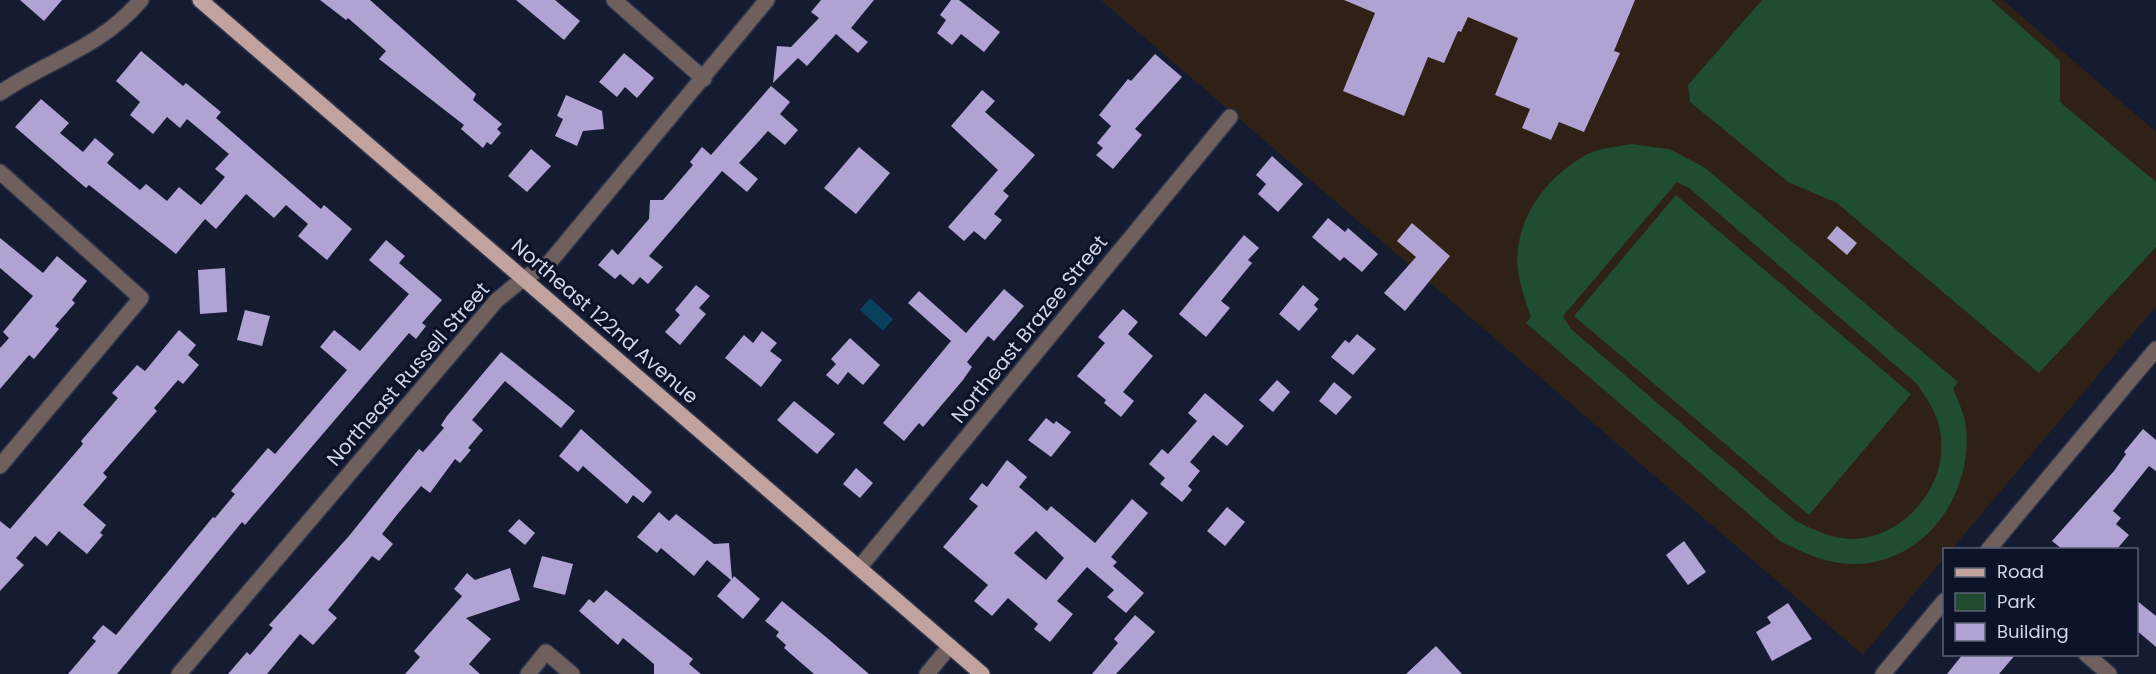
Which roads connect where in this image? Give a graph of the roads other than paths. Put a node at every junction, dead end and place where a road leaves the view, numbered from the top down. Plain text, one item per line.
1 (141, 0) edge
2 (200, 0) edge
3 (614, 0) edge
4 (767, 0) edge
5 (704, 79) junction
6 (0, 93) edge
7 (1230, 117) dead end
8 (0, 172) edge
9 (523, 279) junction
10 (2156, 350) edge
11 (0, 466) edge
12 (1989, 548) edge
13 (859, 568) junction
14 (1943, 602) edge
15 (950, 646) junction
16 (2088, 656) edge
17 (179, 674) edge
18 (528, 674) edge
19 (572, 674) edge
20 (927, 674) edge
21 (982, 674) edge
22 (1883, 674) edge
23 (2109, 674) edge

1 - 6 street
2 - 9 main road, Northeast 122nd Avenue
3 - 5 street
4 - 5 street, Northeast Russell Street
5 - 9 street, Northeast Russell Street
7 - 13 street, Northeast Brazee Street
8 - 11 street
9 - 13 main road, Northeast 122nd Avenue
9 - 17 street, Northeast Russell Street
10 - 12 street
13 - 15 main road, Northeast 122nd Avenue
14 - 22 street
15 - 20 street
15 - 21 main road, Northeast 122nd Avenue
16 - 23 street
18 - 19 street

